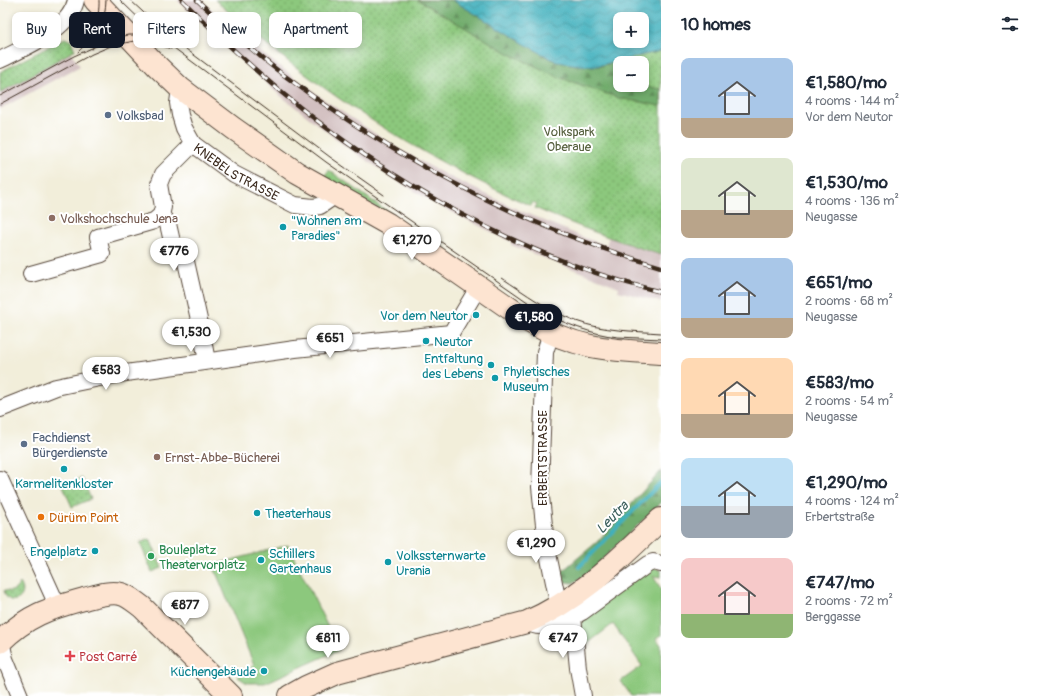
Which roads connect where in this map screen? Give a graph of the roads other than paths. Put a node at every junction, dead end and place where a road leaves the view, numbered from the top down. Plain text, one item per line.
1 (76, 0) edge
2 (95, 0) edge
3 (0, 60) edge
4 (180, 88) junction
5 (193, 144) junction
6 (336, 195) junction
7 (161, 215) junction
8 (31, 274) dead end
9 (479, 286) junction
10 (200, 324) dead end
11 (545, 330) junction
12 (203, 340) dead end
13 (661, 353) edge
14 (207, 361) junction
15 (0, 409) edge
16 (0, 478) edge
17 (661, 519) edge
18 (661, 564) edge
19 (58, 606) junction
20 (566, 612) junction
21 (0, 641) edge
22 (299, 693) edge
23 (20, 696) edge
24 (231, 696) edge
25 (583, 696) edge

1 - 3 street
2 - 4 main road
4 - 5 street, KNEBELSTRASSE
4 - 6 main road
5 - 6 street, KNEBELSTRASSE
5 - 7 street
6 - 9 main road
7 - 8 street
7 - 10 street
9 - 11 main road
9 - 14 street
11 - 13 main road
11 - 20 street, ERBERTSTRASSE
12 - 14 street
14 - 15 street
16 - 19 street
17 - 20 main road
18 - 20 street
19 - 21 main road
19 - 24 main road
20 - 22 main road
20 - 25 street, ERBERTSTRASSE
21 - 23 street

